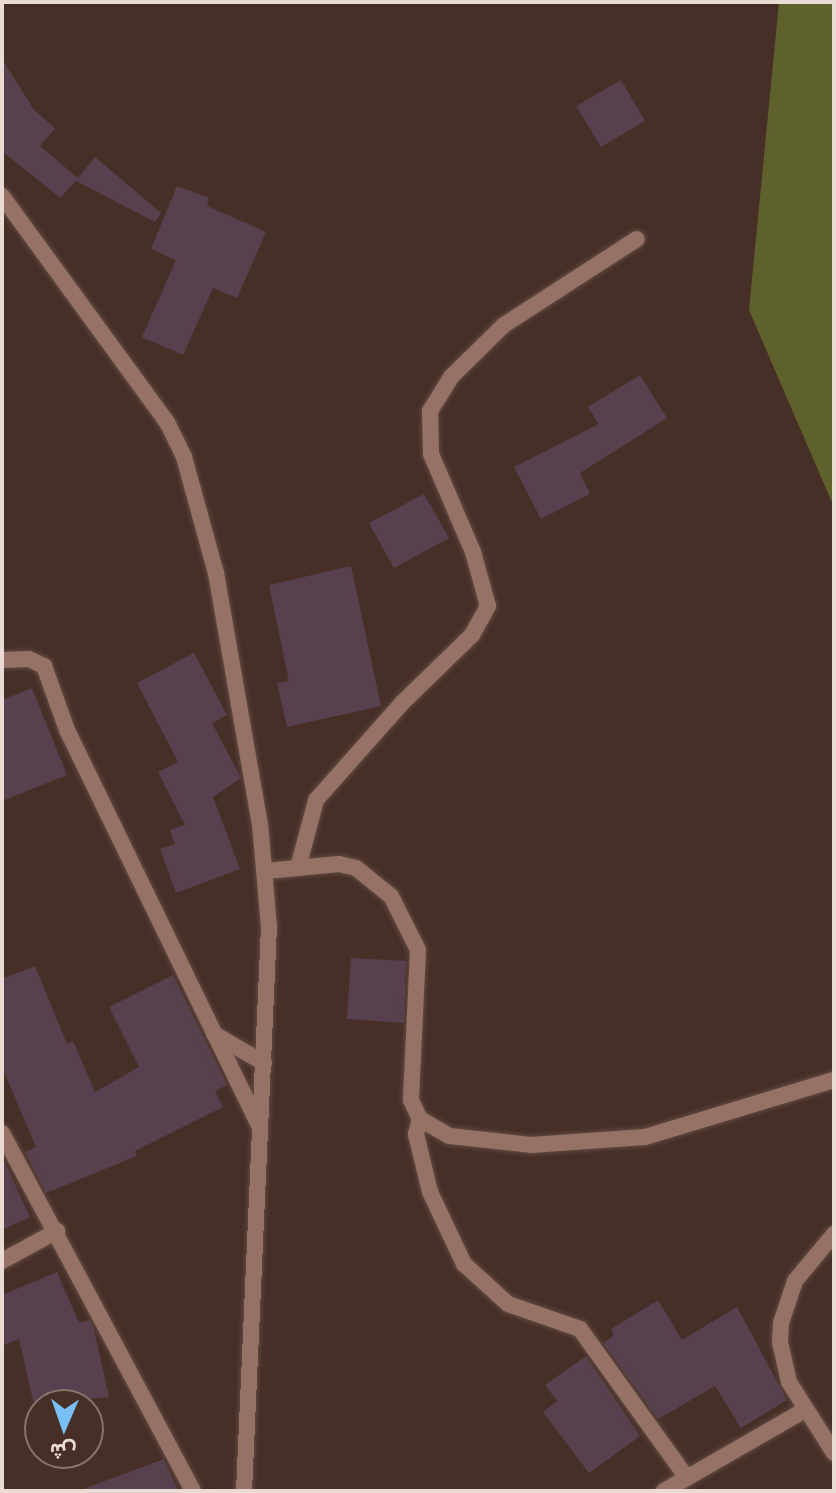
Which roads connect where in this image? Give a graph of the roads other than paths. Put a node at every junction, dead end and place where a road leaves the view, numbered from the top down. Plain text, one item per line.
1 (2, 196) edge
2 (637, 239) dead end
3 (2, 660) edge
4 (299, 864) junction
5 (266, 871) junction
6 (213, 1033) junction
7 (264, 1063) junction
8 (834, 1080) edge
9 (420, 1119) junction
10 (261, 1128) junction
11 (2, 1133) edge
12 (57, 1231) junction
13 (834, 1234) edge
14 (2, 1261) edge
15 (805, 1410) junction
16 (834, 1453) edge
17 (687, 1478) junction
18 (193, 1491) edge
19 (244, 1491) edge
20 (664, 1491) edge

1 - 5 street
2 - 4 street
3 - 6 street
4 - 5 street
4 - 9 street
5 - 7 street
6 - 7 street
6 - 10 street
7 - 10 street
8 - 9 street
9 - 17 street
10 - 19 street
11 - 12 street
12 - 14 street
12 - 18 street
13 - 15 street
15 - 16 street
15 - 17 street
17 - 20 street

